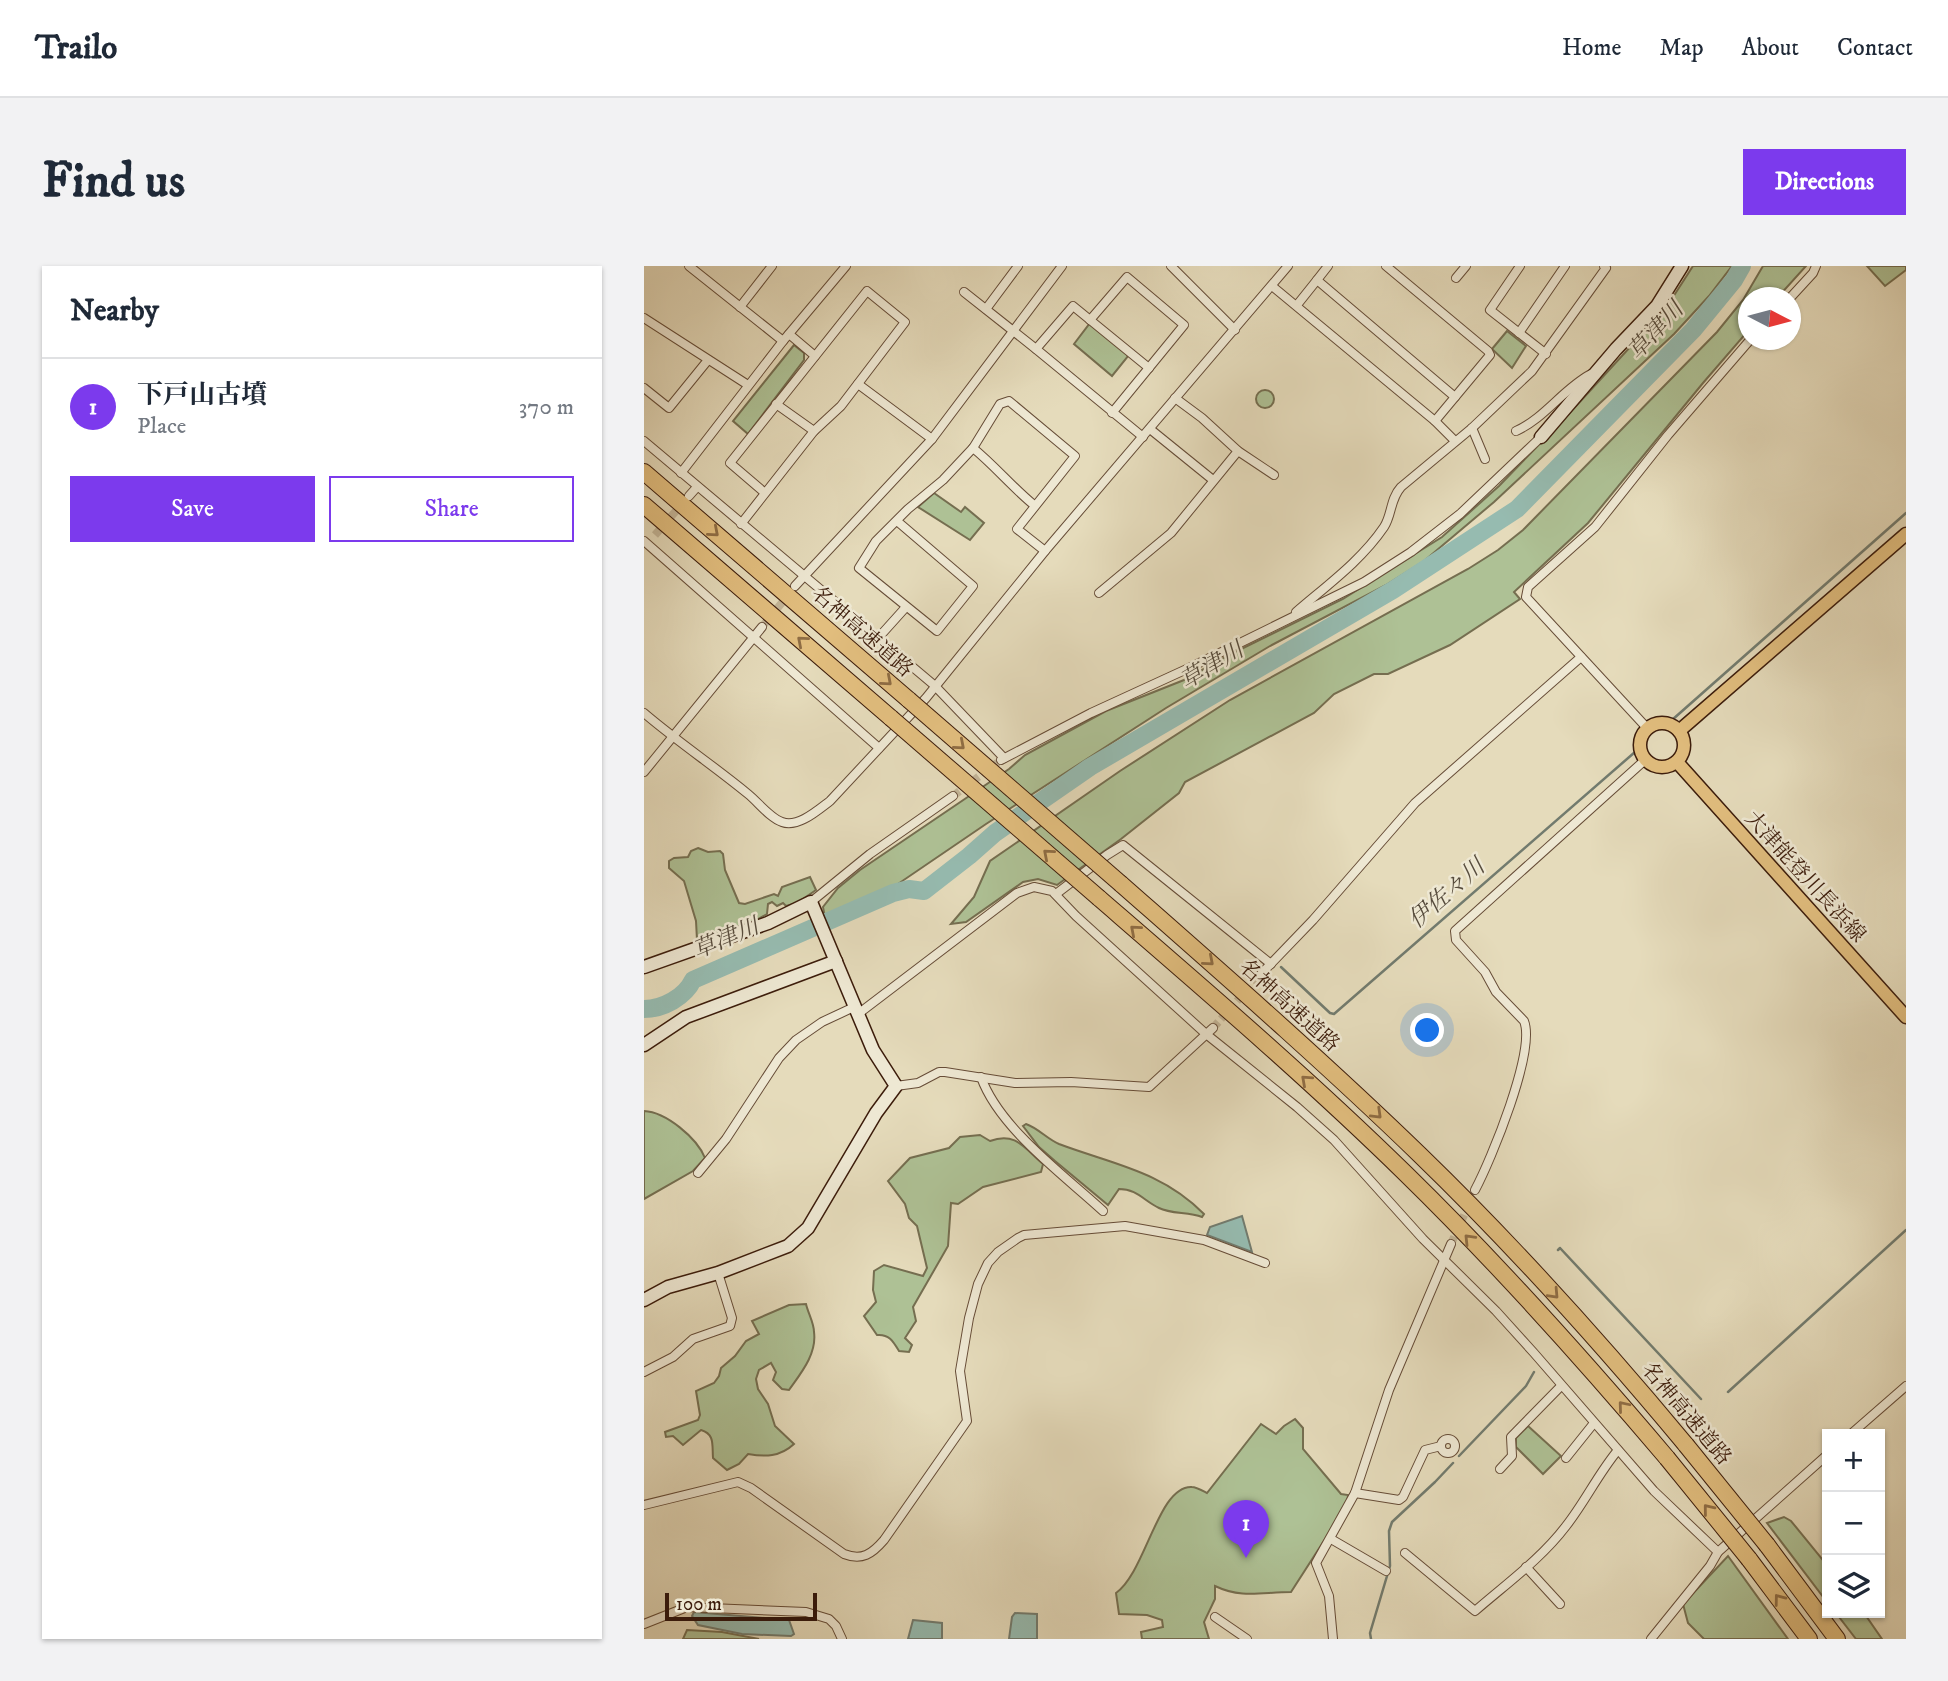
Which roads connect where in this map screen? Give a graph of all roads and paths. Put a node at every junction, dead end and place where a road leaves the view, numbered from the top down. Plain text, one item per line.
1 (772, 266) edge
2 (846, 266) edge
3 (1018, 266) edge
4 (1062, 266) edge
5 (1171, 266) edge
6 (1288, 266) edge
7 (1328, 266) edge
8 (1387, 266) edge
9 (1466, 266) edge
10 (1520, 266) edge
11 (1565, 266) edge
12 (1604, 266) edge
13 (1682, 266) edge
14 (1816, 266) edge
15 (694, 268) edge
16 (1457, 278) dead end
17 (1317, 280) junction
18 (1272, 286) junction
19 (1800, 287) edge
20 (964, 292) dead end
21 (1297, 304) junction
22 (740, 307) junction
23 (986, 309) junction
24 (644, 318) edge
25 (1090, 320) junction
26 (1014, 330) junction
27 (1235, 330) junction
28 (1519, 333) junction
29 (786, 338) junction
30 (1036, 349) junction
31 (1741, 350) edge
32 (1546, 354) junction
33 (815, 356) junction
34 (708, 360) junction
35 (1149, 369) junction
36 (1595, 372) junction
37 (858, 384) junction
38 (748, 386) junction
39 (644, 388) edge
40 (1455, 397) junction
41 (1175, 398) junction
42 (776, 404) junction
43 (1112, 413) junction
44 (1436, 421) junction
45 (1472, 428) junction
46 (1150, 429) junction
47 (814, 431) junction
48 (1516, 431) dead end
49 (1143, 437) junction
50 (1541, 437) joint
51 (932, 439) junction
52 (644, 441) edge
53 (1455, 441) junction
54 (973, 448) junction
55 (1238, 451) junction
56 (1485, 459) dead end
57 (644, 472) edge
58 (681, 473) junction
59 (1274, 475) dead end
60 (1213, 480) junction
61 (697, 487) junction
62 (765, 493) junction
63 (689, 496) tunnel mouth
64 (644, 505) edge
65 (1034, 505) junction
66 (897, 522) junction
67 (741, 524) junction
68 (1906, 534) edge
69 (656, 535) tunnel mouth
70 (646, 543) edge
71 (1045, 551) junction
72 (803, 576) junction
73 (795, 586) tunnel mouth
74 (1099, 593) dead end
75 (906, 607) junction
76 (1289, 618) junction
77 (762, 627) tunnel mouth
78 (754, 636) junction
79 (879, 637) junction
80 (1581, 657) junction
81 (934, 685) junction
82 (644, 713) edge
83 (1647, 728) junction
84 (1679, 731) junction
85 (672, 737) junction
86 (879, 748) junction
87 (1645, 760) junction
88 (1677, 762) junction
89 (644, 772) edge
90 (953, 796) tunnel mouth
91 (1056, 894) junction
92 (814, 908) junction
93 (837, 963) junction
94 (1271, 964) junction
95 (644, 967) edge
96 (1261, 974) tunnel mouth
97 (854, 1007) junction
98 (1906, 1017) edge
99 (1210, 1031) junction
100 (644, 1045) edge
101 (981, 1077) junction
102 (896, 1086) junction
103 (698, 1173) dead end
104 (1475, 1190) tunnel mouth
105 (1103, 1211) dead end
106 (1451, 1244) tunnel mouth
107 (1444, 1261) junction
108 (1265, 1263) dead end
109 (718, 1273) junction
110 (644, 1300) edge
111 (644, 1372) edge
112 (1561, 1386) junction
113 (1906, 1386) edge
114 (1594, 1423) junction
115 (1857, 1429) edge
116 (1441, 1446) dead end
117 (1618, 1450) junction
118 (1566, 1458) dead end
119 (1822, 1459) edge
120 (1500, 1469) dead end
121 (1355, 1493) junction
122 (644, 1504) edge
123 (1331, 1539) junction
124 (1718, 1552) junction
125 (1405, 1553) dead end
126 (1527, 1567) junction
127 (1386, 1571) dead end
128 (1560, 1604) dead end
129 (1215, 1616) dead end
130 (644, 1624) edge
131 (842, 1639) edge
132 (1247, 1639) edge
133 (1333, 1639) edge
134 (1651, 1639) edge
135 (1808, 1639) edge
136 (1837, 1639) edge

1 - 22 street
2 - 29 street
3 - 23 street
4 - 26 street
5 - 27 street
6 - 18 street
7 - 17 street
8 - 40 street
9 - 16 street
10 - 28 street
11 - 28 street
12 - 32 street
13 - 36 street
14 - 19 street
15 - 22 street
17 - 21 street
17 - 40 street
18 - 21 street
18 - 27 street
20 - 23 street
21 - 44 street
22 - 29 street
23 - 26 street
24 - 34 street
25 - 30 street
25 - 35 street
25 - 35 street
26 - 30 street
26 - 51 street
27 - 41 street
28 - 32 street
29 - 33 street
29 - 38 street
30 - 43 street
31 - 80 street
32 - 45 street
33 - 37 street
33 - 42 street
34 - 38 street
34 - 39 street
35 - 43 street
36 - 48 street
36 - 50 street
37 - 47 street
37 - 51 street
38 - 58 street
40 - 44 street
41 - 46 street
41 - 55 street
42 - 47 street
42 - 62 street
43 - 49 street
44 - 53 street
45 - 53 street
45 - 56 street
46 - 49 street
46 - 60 street
47 - 62 street
49 - 71 street
50 - 76 street
51 - 72 street
52 - 58 street
53 - 76 street
54 - 65 street
54 - 65 street
54 - 66 street
55 - 59 street
55 - 60 street
57 -> 136 highway, 名神高速道路, bridge
58 - 61 street
60 - 74 street
61 - 63 street
61 - 67 street
62 - 67 street
135 -> 64 highway, 名神高速道路, bridge
65 - 71 street
66 - 75 street
66 - 75 street
67 - 72 street
68 - 84 main road
69 - 70 street
70 - 78 street
71 - 81 street
72 - 73 street
72 - 79 street
75 - 79 street
76 - 81 street
77 - 78 street
78 - 85 street
78 - 86 street
79 - 81 street
80 - 83 street
80 - 94 street
81 - 86 street
82 - 85 street
83 - 84 main road
83 - 87 main road
84 - 88 main road
85 - 86 street
85 - 89 street
87 - 88 main road
87 - 104 street
88 - 98 main road, 大津能登川長浜線
90 - 92 street
91 - 94 street
91 - 97 street
91 - 99 street
92 - 93 street
92 - 95 street
93 - 97 street
93 - 100 street
94 - 96 street
97 - 102 street
97 - 103 street
99 - 101 street
99 - 107 street
101 - 102 street
101 - 105 street
102 - 109 street
106 - 107 street
107 - 112 street
107 - 121 street
108 - 122 street
109 - 110 street
109 - 111 street
112 - 114 street
112 - 120 street
113 - 115 street
114 - 117 street
114 - 118 street
116 - 121 street
117 - 124 street
117 - 126 street
119 - 124 street
121 - 123 street
123 - 127 street
123 - 133 street
124 - 134 street
125 - 126 street
126 - 128 street
129 - 132 street
130 - 131 street

